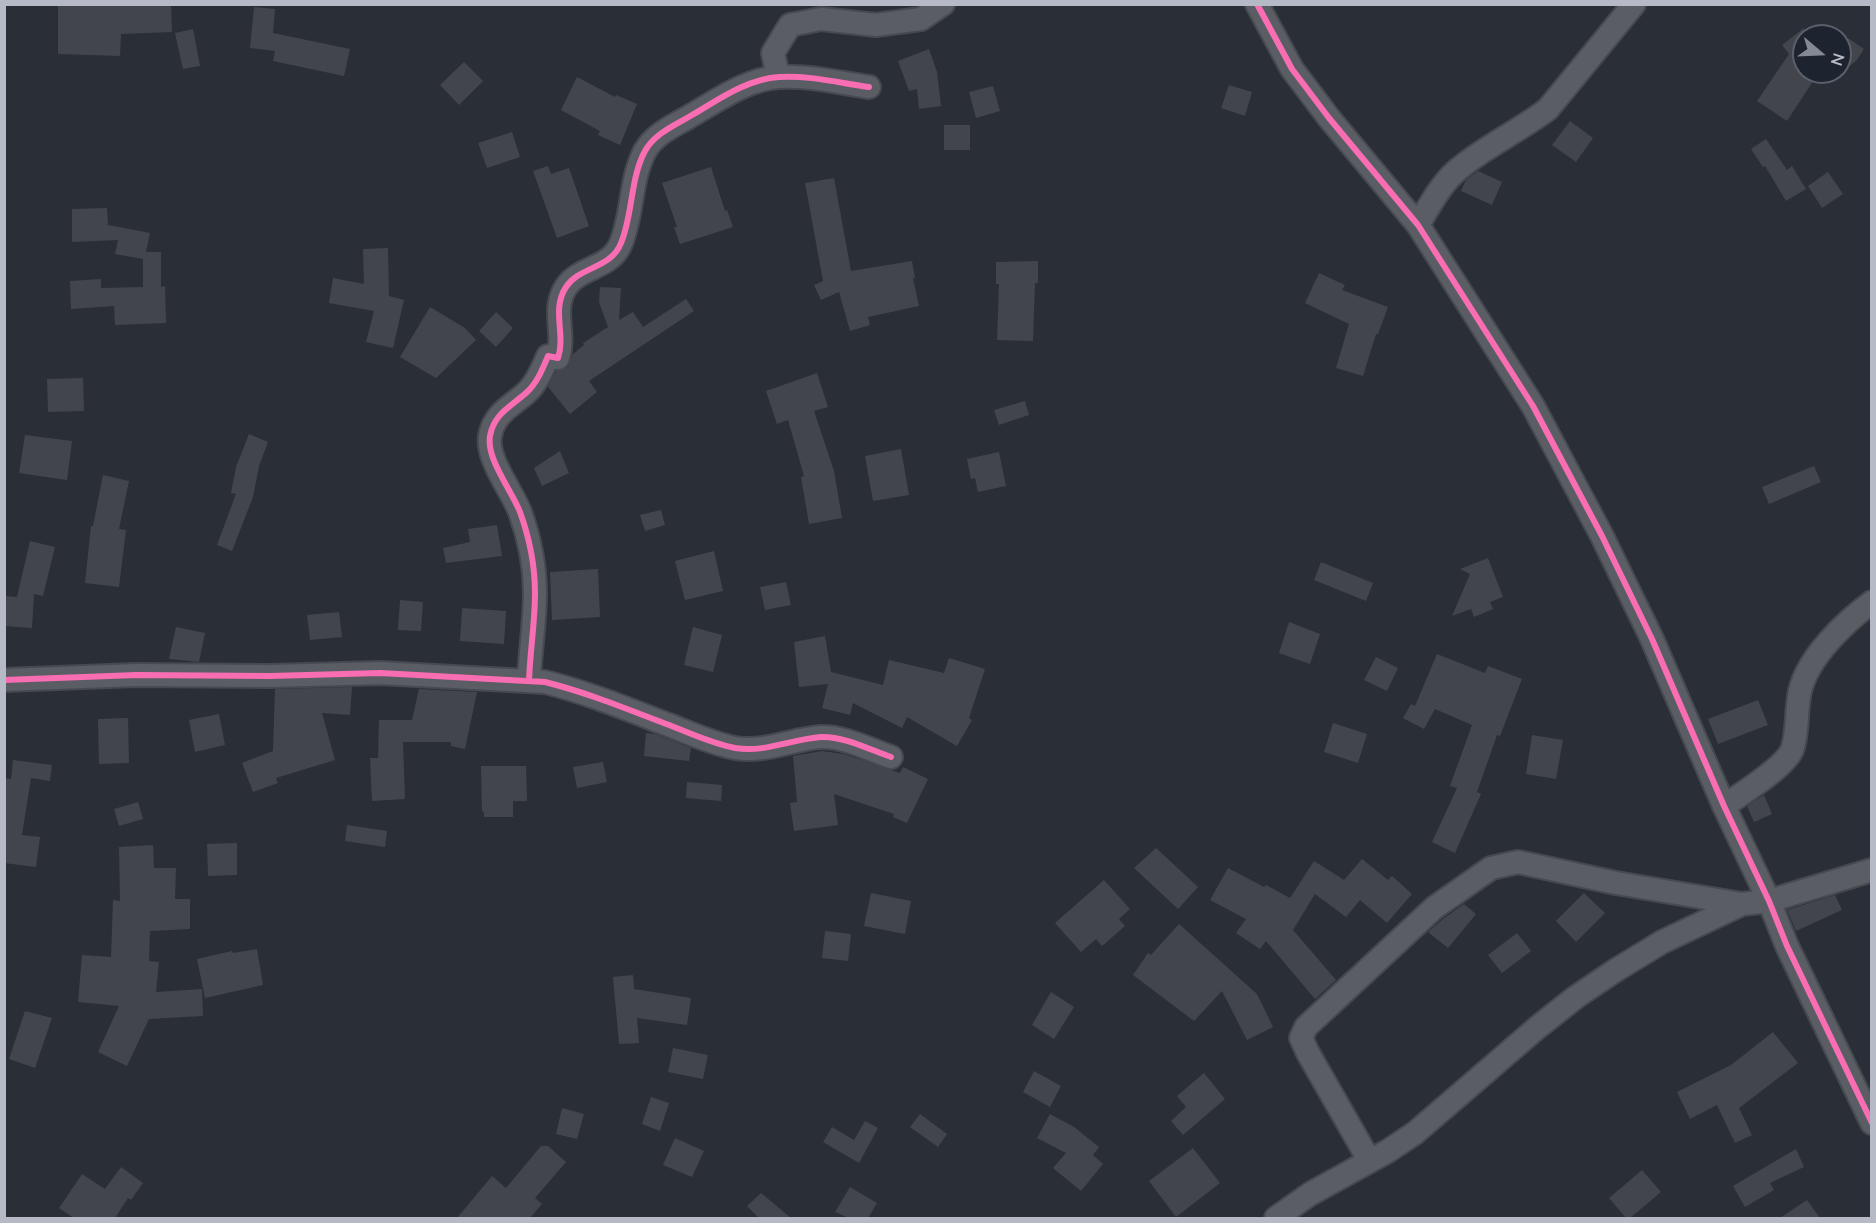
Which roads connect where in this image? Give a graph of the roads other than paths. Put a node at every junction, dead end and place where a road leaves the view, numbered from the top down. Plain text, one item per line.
1 (943, 4) edge
2 (1257, 4) edge
3 (1625, 8) edge
4 (778, 77) junction
5 (869, 87) dead end
6 (1418, 225) junction
7 (1872, 602) edge
8 (4, 680) edge
9 (529, 681) junction
10 (891, 757) dead end
11 (1724, 806) junction
12 (1872, 870) edge
13 (1769, 901) junction
14 (1742, 904) junction
15 (1872, 1124) edge
16 (1369, 1160) junction
17 (1276, 1218) edge

1 - 4 street
2 - 6 street
3 - 6 street
4 - 5 street
4 - 9 street
6 - 11 street
7 - 11 street
8 - 9 street
9 - 10 street
11 - 13 street
12 - 13 street
13 - 14 street
13 - 15 street
14 - 16 street
14 - 16 street
16 - 17 street

